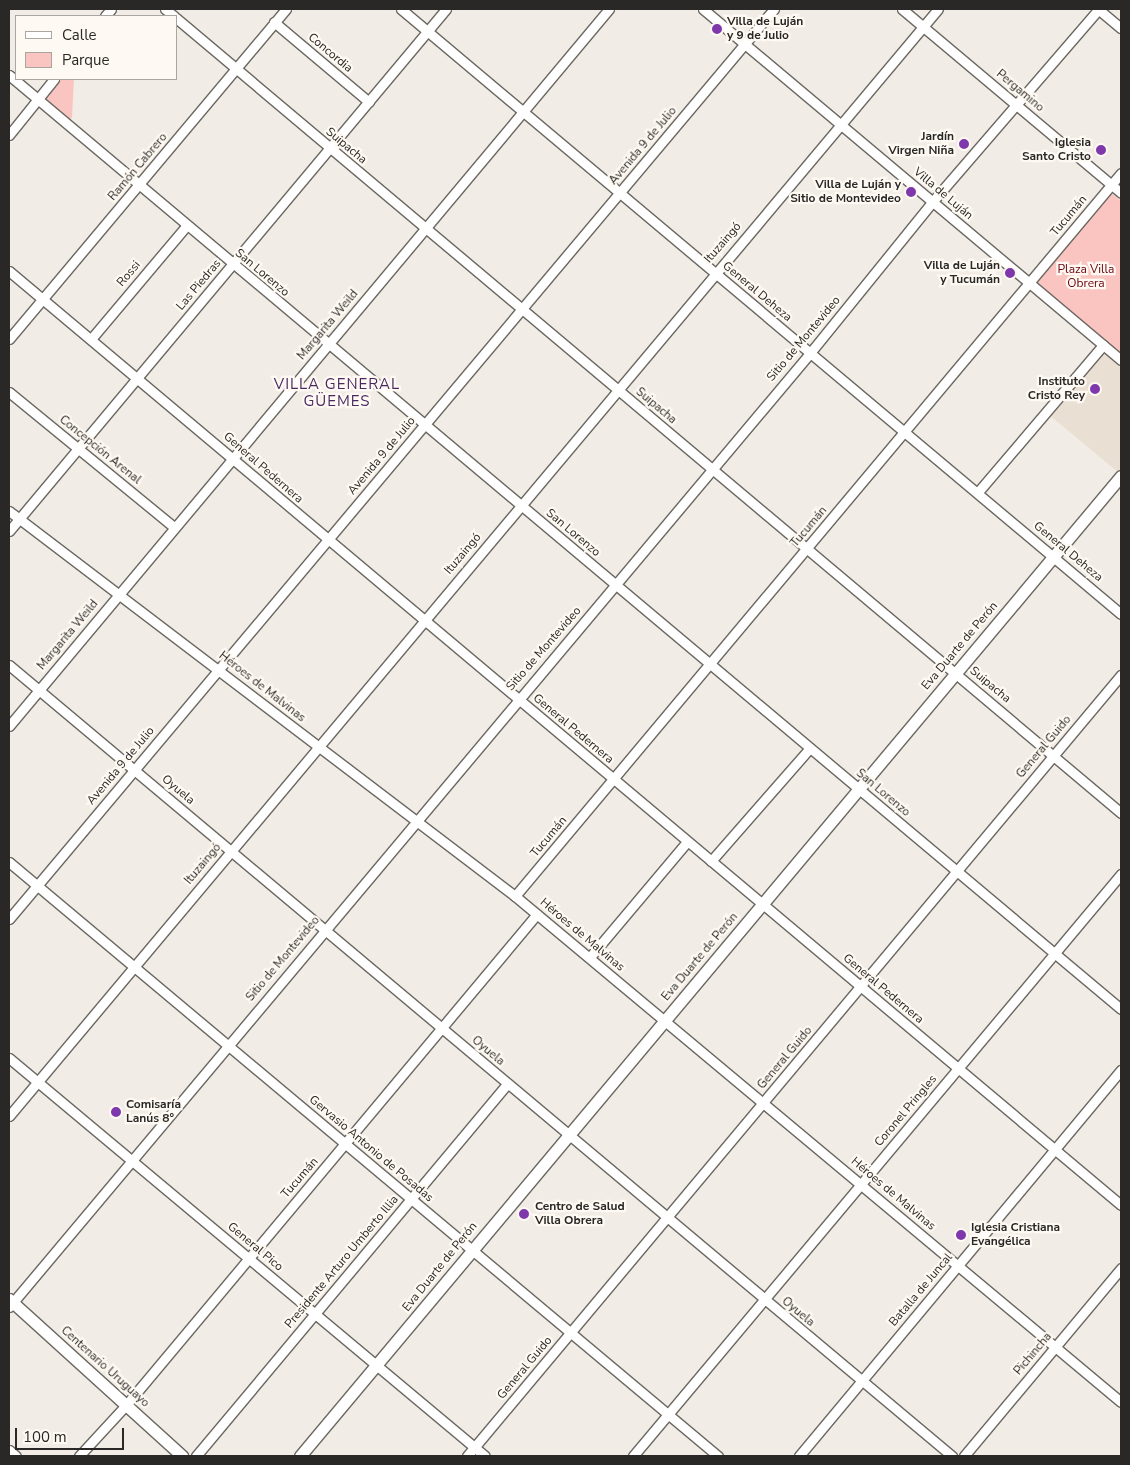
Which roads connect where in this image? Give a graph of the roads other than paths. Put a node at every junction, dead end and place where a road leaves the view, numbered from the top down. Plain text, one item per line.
1 (286, 9) edge
2 (401, 9) edge
3 (446, 9) edge
4 (609, 9) edge
5 (703, 9) edge
6 (774, 9) edge
7 (902, 9) edge
8 (938, 9) edge
9 (1099, 9) edge
10 (178, 20) edge
11 (274, 22) junction
12 (923, 26) junction
13 (1121, 28) edge
14 (428, 31) junction
15 (744, 44) junction
16 (236, 68) junction
17 (9, 75) edge
18 (53, 80) edge
19 (37, 99) junction
20 (370, 102) junction
21 (1016, 104) junction
22 (522, 110) junction
23 (840, 124) junction
24 (9, 135) edge
25 (330, 150) junction
26 (1121, 173) edge
27 (140, 184) junction
28 (1111, 184) junction
29 (619, 193) junction
30 (1121, 193) edge
31 (933, 201) junction
32 (187, 225) junction
33 (426, 229) junction
34 (233, 265) junction
35 (9, 271) edge
36 (714, 273) junction
37 (1029, 282) junction
38 (42, 299) junction
39 (522, 308) junction
40 (91, 339) junction
41 (9, 340) edge
42 (328, 345) junction
43 (1103, 345) junction
44 (810, 353) junction
45 (1121, 360) edge
46 (138, 379) junction
47 (617, 389) junction
48 (9, 392) edge
49 (425, 425) junction
50 (905, 432) junction
51 (79, 449) junction
52 (232, 458) junction
53 (712, 469) junction
54 (1121, 476) edge
55 (978, 492) junction
56 (521, 505) junction
57 (9, 511) edge
58 (19, 519) junction
59 (174, 527) junction
60 (9, 531) edge
61 (328, 540) junction
62 (807, 549) junction
63 (1053, 557) junction
64 (616, 585) junction
65 (119, 593) junction
66 (1121, 614) edge
67 (425, 619) junction
68 (709, 664) junction
69 (9, 665) edge
70 (219, 670) junction
71 (956, 673) junction
72 (1121, 675) edge
73 (39, 690) junction
74 (518, 698) junction
75 (9, 726) edge
76 (319, 747) junction
77 (810, 748) junction
78 (1053, 755) junction
79 (135, 770) junction
80 (613, 780) junction
81 (859, 789) junction
82 (1121, 812) edge
83 (418, 820) junction
84 (687, 842) junction
85 (231, 850) junction
86 (711, 861) junction
87 (9, 862) edge
88 (957, 872) junction
89 (1121, 874) edge
90 (37, 885) junction
91 (515, 896) junction
92 (763, 904) junction
93 (538, 914) junction
94 (9, 919) edge
95 (324, 929) junction
96 (1054, 953) junction
97 (590, 957) junction
98 (134, 967) junction
99 (860, 987) junction
100 (1121, 1009) edge
101 (665, 1020) junction
102 (442, 1028) junction
103 (228, 1045) junction
104 (9, 1058) edge
105 (958, 1068) junction
106 (1121, 1070) edge
107 (38, 1082) junction
108 (507, 1084) junction
109 (764, 1102) junction
110 (9, 1116) edge
111 (569, 1135) junction
112 (346, 1144) junction
113 (1055, 1149) junction
114 (132, 1160) junction
115 (861, 1184) junction
116 (410, 1199) junction
117 (1121, 1205) edge
118 (666, 1218) junction
119 (471, 1250) junction
120 (248, 1257) junction
121 (958, 1265) junction
122 (1121, 1268) edge
123 (764, 1299) junction
124 (10, 1303) edge
125 (316, 1314) junction
126 (572, 1333) junction
127 (1056, 1347) junction
128 (376, 1366) junction
129 (861, 1381) junction
130 (1121, 1402) edge
131 (126, 1405) junction
132 (668, 1414) junction
133 (474, 1447) junction
134 (9, 1450) edge
135 (16, 1456) edge
136 (79, 1456) edge
137 (182, 1456) edge
138 (196, 1456) edge
139 (300, 1456) edge
140 (467, 1456) edge
141 (485, 1456) edge
142 (633, 1456) edge
143 (718, 1456) edge
144 (799, 1456) edge
145 (952, 1456) edge
146 (964, 1456) edge

1 - 11 street, Ramón Cabrero
2 - 14 street, General Deheza
3 - 14 street, Las Piedras
4 - 22 street, Margarita Weild
5 - 15 street, Villa de Luján
6 - 15 street, Avenida 9 de Julio
7 - 12 street, Pergamino
8 - 12 street, Ituzaingó
9 - 13 street
9 - 21 street, Sitio de Montevideo
10 - 16 street, Suipacha
11 - 16 street, Ramón Cabrero
11 - 20 street, Concordia
12 - 21 street, Pergamino
12 - 23 street, Ituzaingó
14 - 20 street, Las Piedras
14 - 22 street, General Deheza
15 - 23 street, Villa de Luján
15 - 29 street, Avenida 9 de Julio
16 - 25 street, Suipacha
16 - 27 street, Ramón Cabrero
17 - 19 street, San Lorenzo
18 - 19 street
19 - 24 street
19 - 27 street, San Lorenzo
20 - 25 street, Las Piedras
21 - 28 street, Pergamino
21 - 31 street, Sitio de Montevideo
22 - 29 street, General Deheza
22 - 33 street, Margarita Weild
23 - 31 street, Villa de Luján
23 - 36 street, Ituzaingó
25 - 33 street, Suipacha
25 - 34 street, Las Piedras
26 - 28 street, Tucumán
27 - 32 street, San Lorenzo
27 - 38 street, Ramón Cabrero
28 - 30 street, Pergamino
28 - 37 street, Tucumán
29 - 36 street, General Deheza
29 - 39 street, Avenida 9 de Julio
31 - 37 street, Villa de Luján
31 - 44 street, Sitio de Montevideo
32 - 34 street, San Lorenzo
32 - 40 street, Rossi
33 - 39 street, Suipacha
33 - 42 street, Margarita Weild
34 - 42 street, San Lorenzo
34 - 46 street, Las Piedras
35 - 38 street, General Pedernera
36 - 44 street, General Deheza
36 - 47 street, Ituzaingó
37 - 43 street, Villa de Luján
37 - 50 street, Tucumán
38 - 40 street, General Pedernera
38 - 41 street, Ramón Cabrero
39 - 47 street, Suipacha
39 - 49 street, Avenida 9 de Julio
40 - 46 street, General Pedernera
42 - 49 street, San Lorenzo
42 - 52 street, Margarita Weild
43 - 45 street, Villa de Luján
43 - 55 street
44 - 50 street, General Deheza
44 - 53 street, Sitio de Montevideo
46 - 51 street, Las Piedras
46 - 52 street, General Pedernera
47 - 53 street, Suipacha
47 - 56 street, Ituzaingó
48 - 51 street, Concepción Arenal
49 - 56 street, San Lorenzo
49 - 61 street, Avenida 9 de Julio
50 - 55 street, General Deheza
50 - 62 street, Tucumán
51 - 58 street, Las Piedras
51 - 59 street, Concepción Arenal
52 - 59 street, Margarita Weild
52 - 61 street, General Pedernera
53 - 62 street, Suipacha
53 - 64 street, Sitio de Montevideo
54 - 63 main road, Eva Duarte de Perón
55 - 63 street, General Deheza
56 - 64 street, San Lorenzo
56 - 67 street, Ituzaingó
57 - 58 street, Héroes de Malvinas
58 - 60 street, Las Piedras
58 - 65 street, Héroes de Malvinas
59 - 65 street, Margarita Weild
61 - 67 street, General Pedernera
61 - 70 street, Avenida 9 de Julio
62 - 68 street, Tucumán
62 - 71 street, Suipacha
63 - 66 street, General Deheza
63 - 71 main road, Eva Duarte de Perón
64 - 68 street, San Lorenzo
64 - 74 street, Sitio de Montevideo
65 - 70 street, Héroes de Malvinas
65 - 73 street, Margarita Weild
67 - 74 street, General Pedernera
67 - 76 street, Ituzaingó
68 - 77 street, San Lorenzo
68 - 80 street, Tucumán
69 - 73 street, Oyuela
70 - 76 street, Héroes de Malvinas
70 - 79 street, Avenida 9 de Julio
71 - 78 street, Suipacha
71 - 81 main road, Eva Duarte de Perón
72 - 78 street, General Guido
73 - 75 street, Margarita Weild
73 - 79 street, Oyuela
74 - 80 street, General Pedernera
74 - 83 street, Sitio de Montevideo
76 - 83 street, Héroes de Malvinas
76 - 85 street, Ituzaingó
77 - 81 street, San Lorenzo
77 - 86 street
78 - 82 street, Suipacha
78 - 88 street, General Guido
79 - 85 street, Oyuela
79 - 90 street, Avenida 9 de Julio
80 - 84 street, General Pedernera
80 - 91 street, Tucumán
81 - 88 street, San Lorenzo
81 - 92 main road, Eva Duarte de Perón
83 - 91 street, Héroes de Malvinas
83 - 95 street, Sitio de Montevideo
84 - 86 street, General Pedernera
84 - 97 street
85 - 95 street, Oyuela
85 - 98 street, Ituzaingó
86 - 92 street, General Pedernera
87 - 90 street, Gervasio Antonio de Posadas
88 - 96 street, San Lorenzo
88 - 99 street, General Guido
89 - 96 street, Coronel Pringles
90 - 94 street, Avenida 9 de Julio
90 - 98 street, Gervasio Antonio de Posadas
91 - 93 street, Héroes de Malvinas
92 - 99 street, General Pedernera
92 - 101 main road, Eva Duarte de Perón
93 - 97 street, Héroes de Malvinas
93 - 102 street, Tucumán
95 - 102 street, Oyuela
95 - 103 street, Sitio de Montevideo
96 - 100 street, San Lorenzo
96 - 105 street, Coronel Pringles
97 - 101 street, Héroes de Malvinas
98 - 103 street, Gervasio Antonio de Posadas
98 - 107 street, Ituzaingó
99 - 105 street, General Pedernera
99 - 109 street, General Guido
101 - 109 street, Héroes de Malvinas
101 - 111 main road, Eva Duarte de Perón
102 - 108 street, Oyuela
102 - 112 street, Tucumán
103 - 112 street, Gervasio Antonio de Posadas
103 - 114 street, Sitio de Montevideo
104 - 107 street, General Pico
105 - 113 street, General Pedernera
105 - 115 street, Coronel Pringles
106 - 113 street, Batalla de Juncal
107 - 110 street, Ituzaingó
107 - 114 street, General Pico
108 - 111 street, Oyuela
108 - 116 street, Presidente Arturo Umberto Illia
109 - 115 street, Héroes de Malvinas
109 - 118 street, General Guido
111 - 118 street, Oyuela
111 - 119 main road, Eva Duarte de Perón
112 - 116 street, Gervasio Antonio de Posadas
112 - 120 street, Tucumán
113 - 117 street, General Pedernera
113 - 121 street, Batalla de Juncal
114 - 120 street, General Pico
114 - 124 street, Sitio de Montevideo
115 - 121 street, Héroes de Malvinas
115 - 123 street, Coronel Pringles
116 - 119 street, Gervasio Antonio de Posadas
116 - 125 street, Presidente Arturo Umberto Illia
118 - 123 street, Oyuela
118 - 126 street, General Guido
119 - 126 street, Gervasio Antonio de Posadas
119 - 128 main road, Eva Duarte de Perón
120 - 125 street, General Pico
120 - 131 street, Tucumán
121 - 127 street, Héroes de Malvinas
121 - 129 street, Batalla de Juncal
122 - 127 street, Pichincha
123 - 129 street, Oyuela
123 - 132 street, Coronel Pringles
124 - 131 main road, Centenario Uruguayo
125 - 128 street, General Pico
125 - 138 street, Presidente Arturo Umberto Illia
126 - 132 street, Gervasio Antonio de Posadas
126 - 133 street, General Guido
127 - 130 street, Héroes de Malvinas
127 - 146 street, Pichincha
128 - 133 street, General Pico
128 - 139 main road, Eva Duarte de Perón
129 - 144 street, Batalla de Juncal
129 - 145 street, Oyuela
131 - 136 street, Tucumán
131 - 137 main road, Centenario Uruguayo
132 - 142 street, Coronel Pringles
132 - 143 street, Gervasio Antonio de Posadas
133 - 140 street, General Guido
133 - 141 street, General Pico
134 - 135 street

